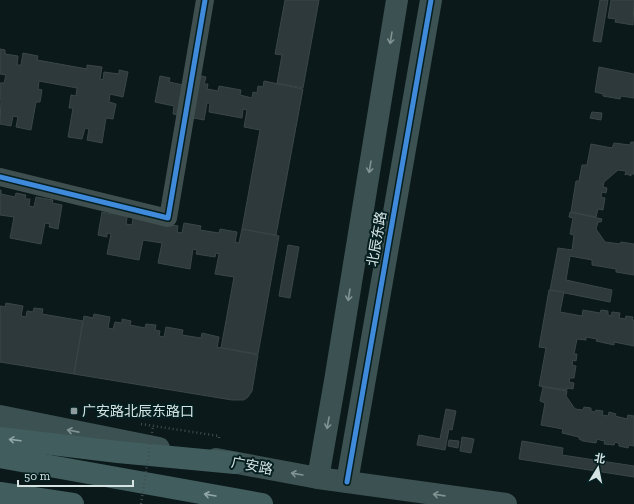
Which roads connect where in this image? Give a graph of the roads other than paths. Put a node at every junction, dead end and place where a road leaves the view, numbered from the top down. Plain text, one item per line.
1 (205, 0) edge
2 (398, 0) edge
3 (431, 0) edge
4 (0, 176) edge
5 (0, 416) edge
6 (0, 438) edge
7 (0, 457) edge
8 (235, 463) junction
9 (318, 478) junction
10 (347, 482) junction
11 (0, 493) edge
12 (73, 504) edge
13 (262, 504) edge
14 (506, 504) edge

1 - 4 street
2 -> 9 street, 北辰东路
3 - 10 street, 北辰东路
8 -> 5 street, 广安路
8 -> 6 highway
13 -> 7 highway
9 -> 8 street, 广安路
9 - 10 street, 广安路
14 -> 10 street, 广安路
11 - 12 highway

